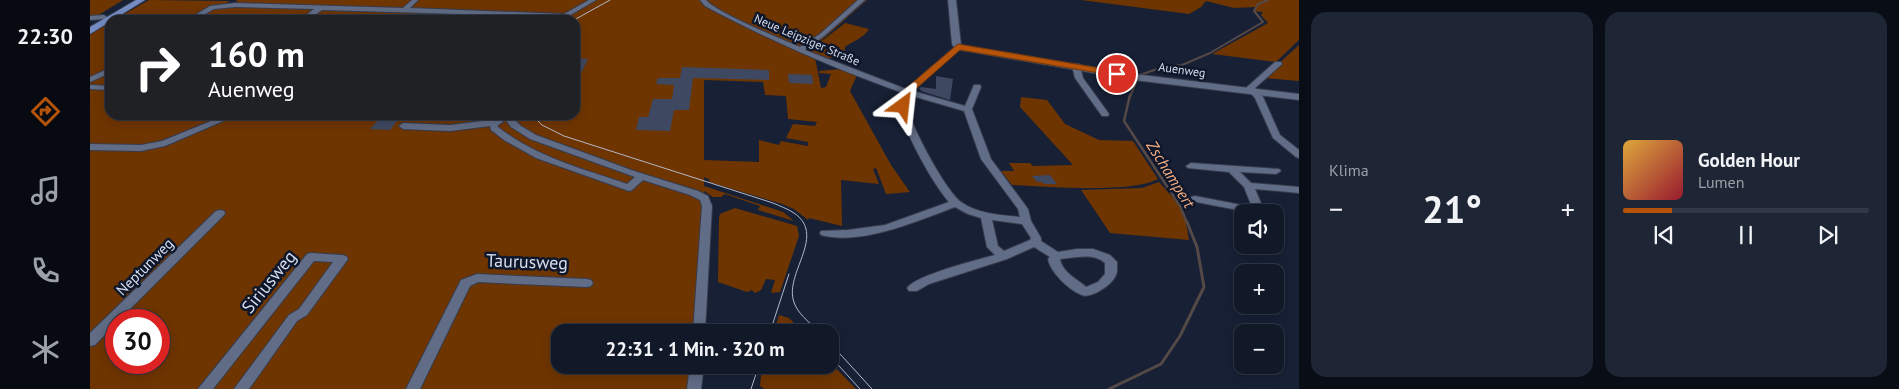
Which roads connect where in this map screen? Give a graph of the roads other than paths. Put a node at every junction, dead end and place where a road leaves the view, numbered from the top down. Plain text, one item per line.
1 (132, 0) edge
2 (141, 0) edge
3 (415, 0) edge
4 (593, 0) edge
5 (703, 0) edge
6 (862, 0) edge
7 (952, 0) edge
8 (321, 7) junction
9 (404, 11) junction
10 (107, 15) edge
11 (116, 15) edge
12 (199, 15) edge
13 (310, 15) edge
14 (493, 15) edge
15 (565, 15) edge
16 (104, 17) joint
17 (90, 18) edge
18 (105, 22) edge
19 (90, 25) edge
20 (90, 31) edge
21 (958, 47) junction
22 (800, 50) junction
23 (1278, 64) dead end
24 (1076, 66) junction
25 (105, 72) edge
26 (90, 80) edge
27 (90, 87) edge
28 (977, 87) dead end
29 (105, 88) edge
30 (907, 92) junction
31 (1256, 93) junction
32 (1299, 97) edge
33 (968, 109) junction
34 (1105, 114) dead end
35 (220, 120) edge
36 (503, 120) edge
37 (510, 120) edge
38 (494, 124) junction
39 (403, 126) dead end
40 (90, 147) edge
41 (1299, 155) edge
42 (1192, 166) dead end
43 (1232, 169) junction
44 (1276, 171) dead end
45 (641, 177) junction
46 (1248, 186) junction
47 (1299, 190) edge
48 (1195, 199) dead end
49 (955, 203) junction
50 (220, 213) dead end
51 (986, 215) junction
52 (1026, 221) junction
53 (825, 233) dead end
54 (1035, 242) junction
55 (1003, 256) junction
56 (1056, 256) junction
57 (587, 283) dead end
58 (913, 288) dead end
59 (700, 324) edge
60 (90, 341) edge
61 (696, 374) edge
62 (205, 389) edge
63 (241, 389) edge
64 (413, 389) edge
65 (694, 389) edge

1 - 10 main road
2 - 11 main road
3 - 9 street
4 - 15 street
5 - 22 street, Neue Leipziger Straße
6 - 22 street
7 - 21 street
8 - 9 street
8 - 12 street
8 - 13 street
9 - 14 street
16 - 17 street
16 - 19 main road
18 - 20 main road
21 - 24 street, Auenweg
21 - 30 street
22 - 30 street, Neue Leipziger Straße
23 - 31 street
24 - 31 street, Auenweg
24 - 34 street
25 - 26 street
27 - 29 street
28 - 33 street
30 - 33 street, Neue Leipziger Straße
30 - 49 street
31 - 32 street, Auenweg
31 - 41 street
33 - 52 street
35 - 40 street
36 - 38 street
37 - 45 street
38 - 39 street
38 - 45 street
42 - 43 street
43 - 44 street
43 - 46 street
45 - 59 street
46 - 47 street
46 - 48 street
49 - 51 street
49 - 53 street
50 - 60 street, Neptunweg
51 - 52 street
51 - 55 street
52 - 54 street
54 - 55 street
54 - 56 street
55 - 58 street
56 - 56 street
57 - 64 street, Taurusweg
61 - 65 street
62 - 63 street, Siriusweg

